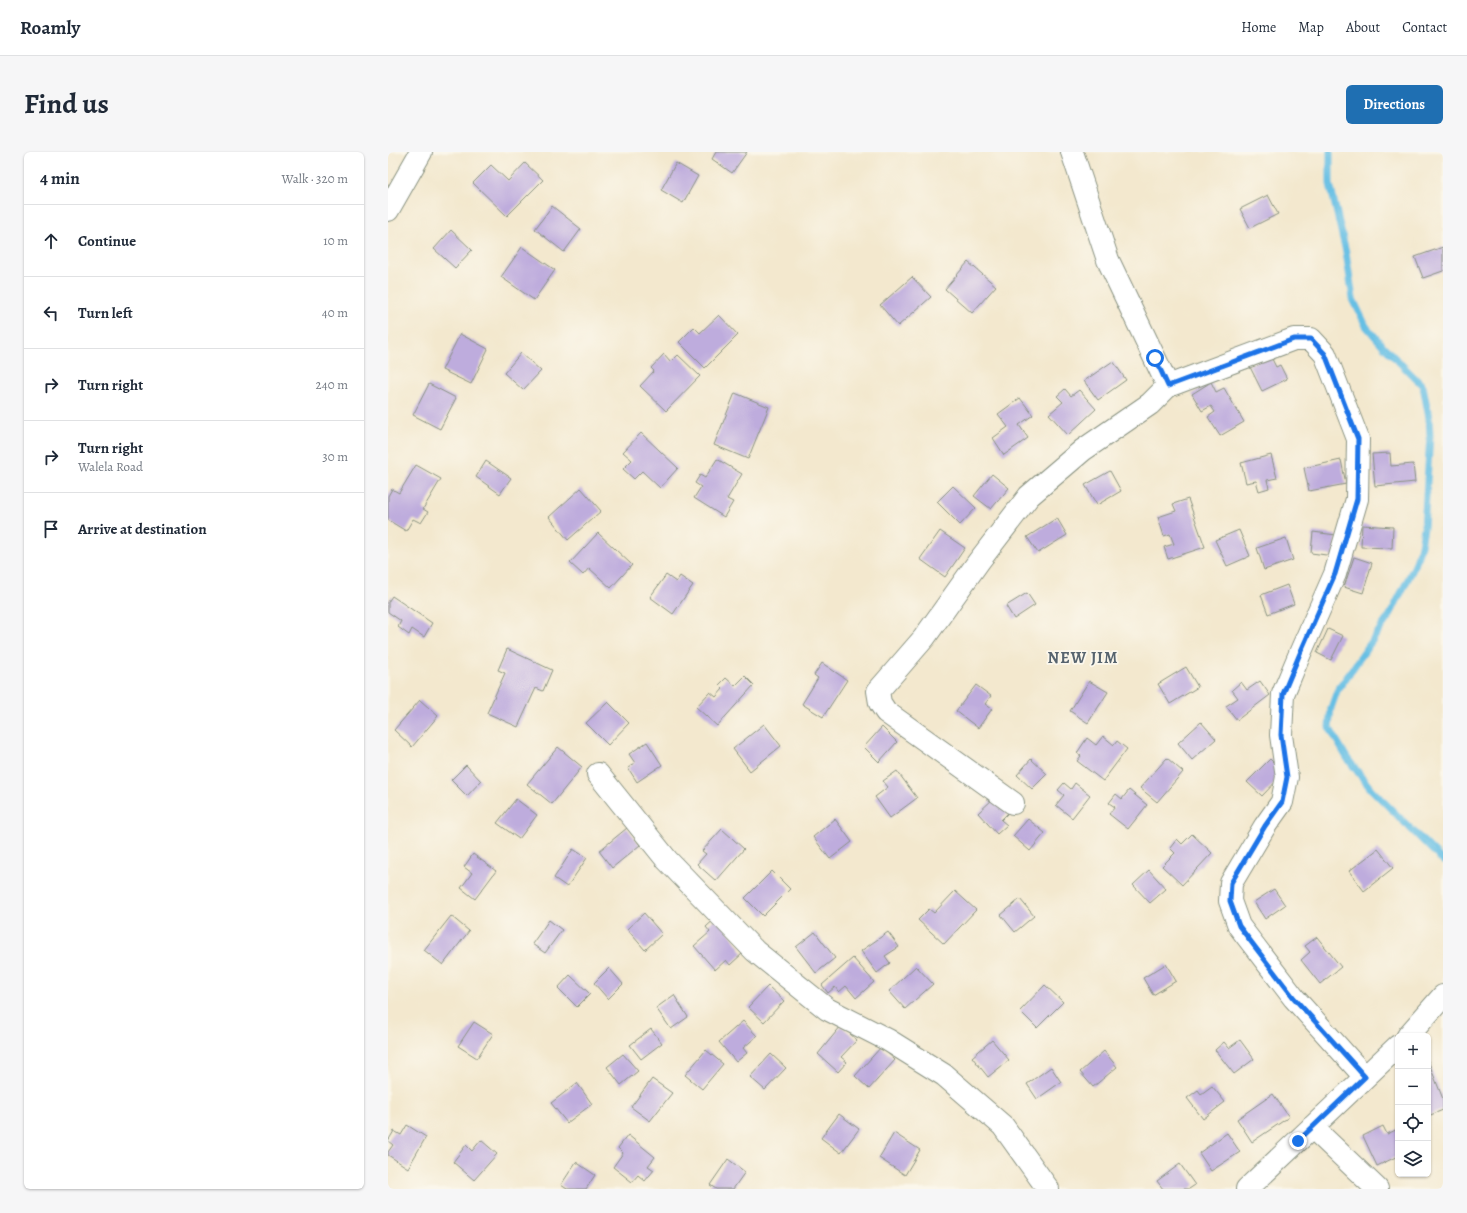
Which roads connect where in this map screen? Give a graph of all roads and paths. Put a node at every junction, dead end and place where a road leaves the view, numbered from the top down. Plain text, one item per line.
1 (421, 152) edge
2 (1072, 152) edge
3 (388, 210) edge
4 (1168, 386) junction
5 (598, 774) dead end
6 (1013, 803) dead end
7 (1443, 996) edge
8 (1411, 1033) edge
9 (1395, 1049) edge
10 (1365, 1077) junction
11 (1312, 1127) junction
12 (1048, 1189) edge
13 (1247, 1189) edge
14 (1376, 1189) edge

1 - 3 street
2 - 4 street
4 - 6 street
4 - 10 street
5 - 12 street
7 - 8 street
9 - 10 street
10 - 11 street
11 - 13 street
11 - 14 street

